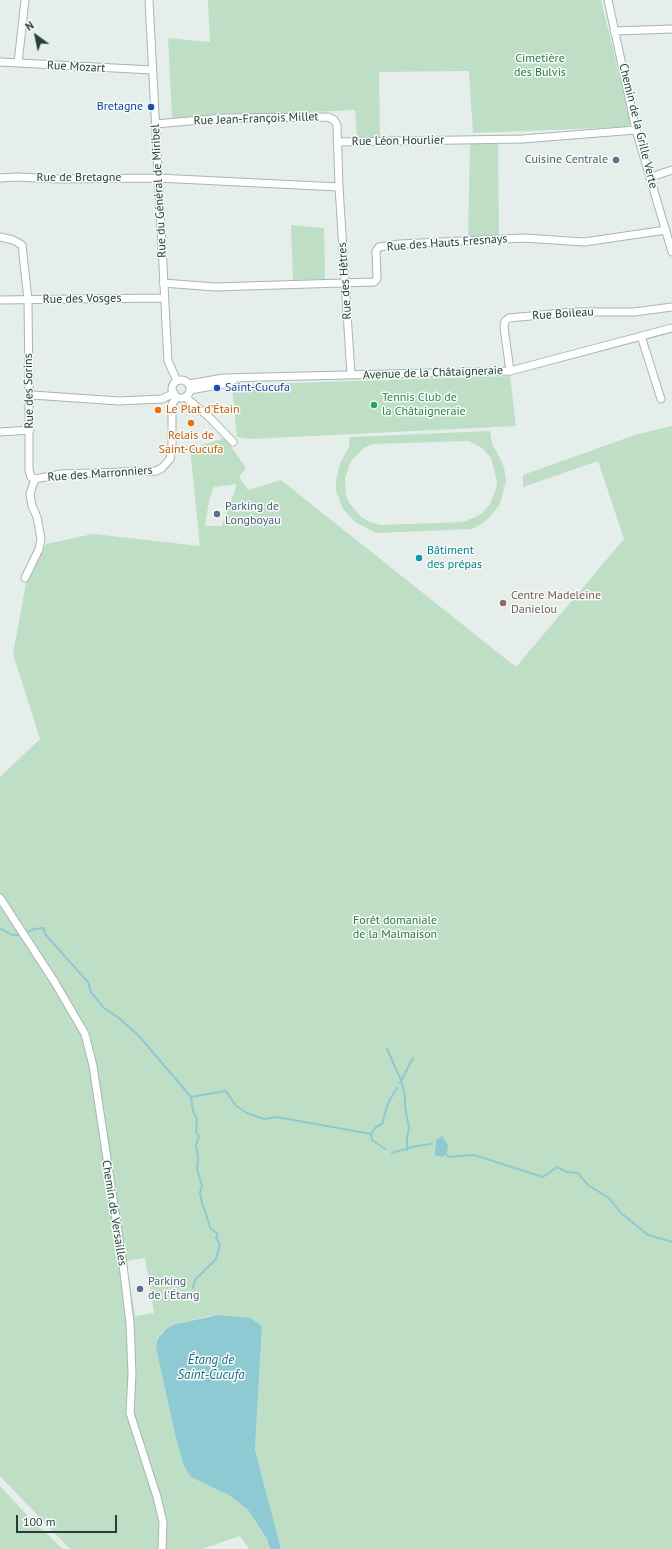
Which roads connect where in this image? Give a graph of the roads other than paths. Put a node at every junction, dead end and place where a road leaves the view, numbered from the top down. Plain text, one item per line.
1 (25, 0) edge
2 (149, 0) edge
3 (608, 0) edge
4 (672, 28) edge
5 (614, 31) junction
6 (0, 62) edge
7 (18, 63) junction
8 (152, 70) junction
9 (155, 124) junction
10 (636, 130) junction
11 (337, 142) junction
12 (672, 170) edge
13 (651, 176) junction
14 (0, 178) edge
15 (158, 178) junction
16 (339, 187) junction
17 (666, 230) junction
18 (0, 237) edge
19 (672, 252) edge
20 (163, 283) junction
21 (344, 283) junction
22 (164, 298) junction
23 (0, 300) edge
24 (28, 300) junction
25 (672, 307) edge
26 (672, 328) edge
27 (642, 336) junction
28 (510, 371) junction
29 (351, 375) junction
30 (177, 381) junction
31 (190, 387) junction
32 (32, 395) junction
33 (175, 395) junction
34 (185, 397) junction
35 (661, 399) dead end
36 (30, 430) junction
37 (0, 432) edge
38 (233, 442) dead end
39 (34, 480) junction
40 (25, 578) dead end
41 (0, 898) edge
42 (162, 1549) edge

1 - 7 street
2 - 8 street, Rue du Général de Miribel
3 - 5 street, Chemin de la Grille Verte
4 - 5 street
5 - 10 street, Chemin de la Grille Verte
6 - 7 street, Rue Mozart
7 - 8 street, Rue Mozart
8 - 9 street, Rue du Général de Miribel
9 - 11 street, Rue Jean-François Millet
9 - 15 street, Rue du Général de Miribel
10 - 11 street, Rue Léon Hourlier
10 - 13 street, Chemin de la Grille Verte
11 - 16 street, Rue Léon Hourlier
12 - 13 street
13 - 17 street, Chemin de la Grille Verte
14 - 15 street, Rue de Bretagne
15 - 16 street
15 - 20 street, Rue du Général de Miribel
16 - 21 street, Rue des Hêtres
17 - 19 street, Chemin de la Grille Verte
17 - 21 street, Rue des Hauts Fresnays
18 - 24 street, Rue des Sorins
20 - 21 street, Rue des Hauts Fresnays
20 - 22 street, Rue du Général de Miribel
21 - 29 street, Rue des Hêtres
22 - 24 street, Rue des Vosges
22 - 30 street, Rue du Général de Miribel
23 - 24 street, Rue des Vosges
24 - 32 street, Rue des Sorins
25 - 28 street, Rue Boileau
26 - 27 street, Avenue de la Châtaigneraie
27 - 28 street, Avenue de la Châtaigneraie
27 - 35 street
28 - 29 street, Avenue de la Châtaigneraie
29 - 31 street, Avenue de la Châtaigneraie
30 - 31 street
30 - 33 street
31 - 34 street
32 - 33 street
32 - 36 street, Rue des Sorins
33 - 34 street
33 - 39 street, Rue des Marronniers
34 - 38 street
36 - 37 street
36 - 39 street, Rue des Sorins
39 - 40 street, Rue des Sorins
41 - 42 street, Chemin de Versailles

